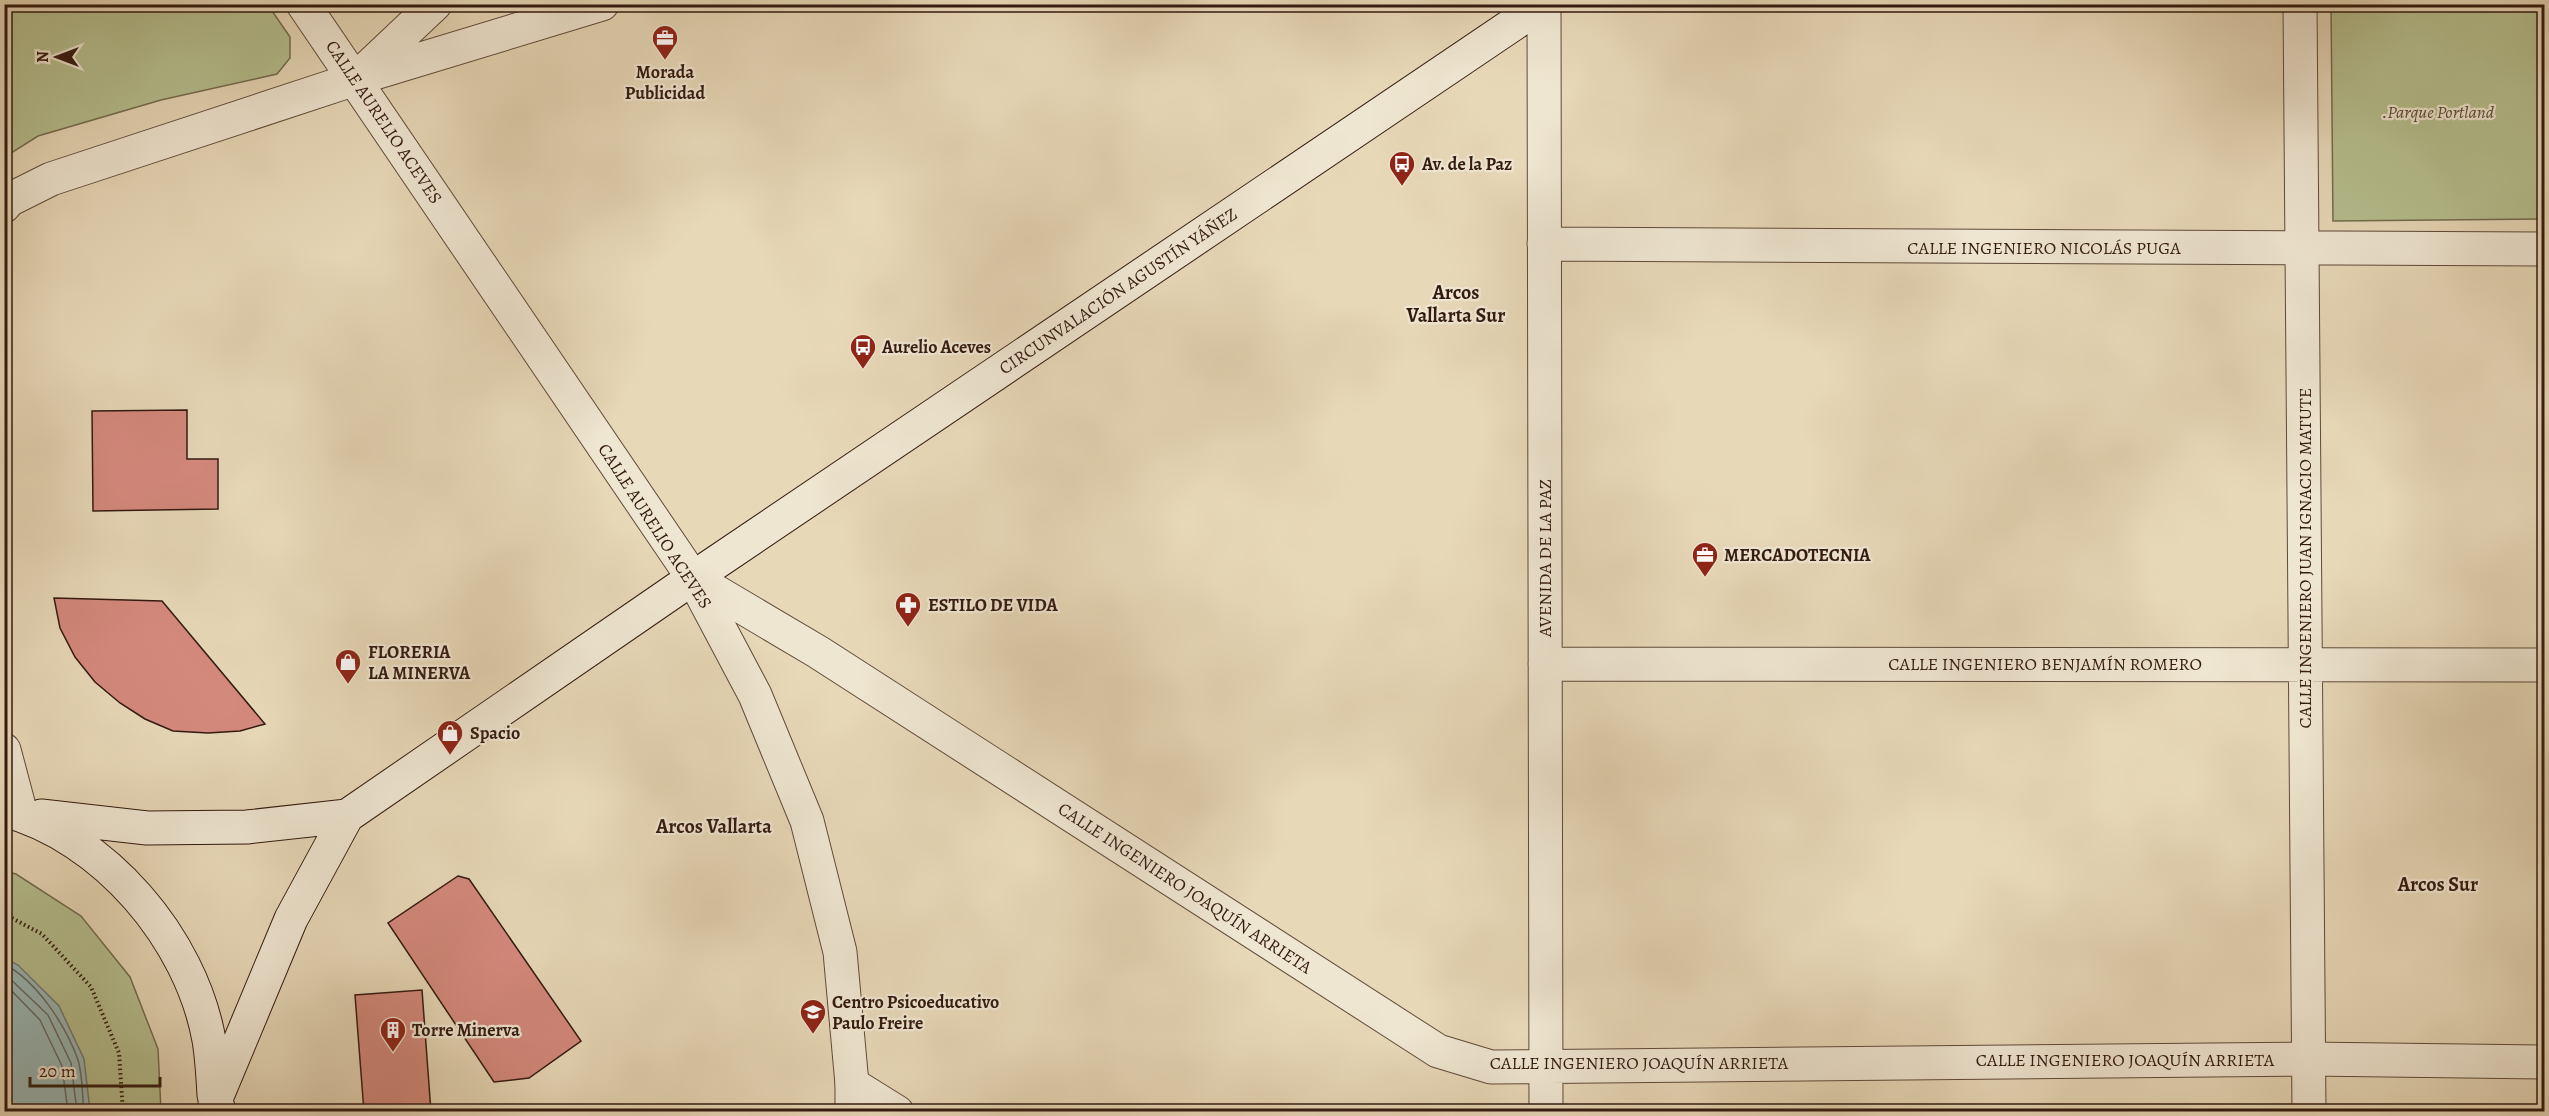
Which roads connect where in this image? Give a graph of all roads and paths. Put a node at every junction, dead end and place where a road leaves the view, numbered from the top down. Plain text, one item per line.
1 (303, 4) edge
2 (435, 4) edge
3 (602, 4) edge
4 (1543, 4) edge
5 (2301, 4) edge
6 (355, 79) junction
7 (4, 206) edge
8 (1544, 244) junction
9 (2544, 249) edge
10 (2303, 250) junction
11 (693, 578) junction
12 (1545, 664) junction
13 (2306, 665) junction
14 (2544, 665) edge
15 (4, 750) edge
16 (13, 812) edge
17 (347, 816) junction
18 (4, 914) edge
19 (2309, 1059) junction
20 (2544, 1062) edge
21 (1546, 1065) junction
22 (852, 1098) edge
23 (216, 1108) edge
24 (123, 1112) edge
25 (897, 1112) edge
26 (1546, 1112) edge
27 (2309, 1112) edge

1 - 6 street, CALLE AURELIO ACEVES
2 - 6 street
3 - 6 street
4 - 8 street, AVENIDA DE LA PAZ
4 - 11 street, CIRCUNVALACIÓN AGUSTÍN YÁÑEZ
5 - 10 street, CALLE INGENIERO JUAN IGNACIO MATUTE
6 - 7 street
6 - 11 street, CALLE AURELIO ACEVES
8 - 10 street, CALLE INGENIERO NICOLÁS PUGA
8 - 12 street, AVENIDA DE LA PAZ
9 - 10 street, CALLE INGENIERO NICOLÁS PUGA
10 - 13 street, CALLE INGENIERO JUAN IGNACIO MATUTE
11 - 17 street, CIRCUNVALACIÓN AGUSTÍN YÁÑEZ
11 - 21 street, CALLE INGENIERO JOAQUÍN ARRIETA
11 - 22 street, CALLE AURELIO ACEVES
12 - 13 street, CALLE INGENIERO BENJAMÍN ROMERO
12 - 21 street, AVENIDA DE LA PAZ
13 - 14 street, CALLE INGENIERO BENJAMÍN ROMERO
13 - 19 street, CALLE INGENIERO JUAN IGNACIO MATUTE
15 - 16 street
16 - 17 street
16 - 23 street
17 - 23 street
18 - 24 path
19 - 20 street, CALLE INGENIERO JOAQUÍN ARRIETA
19 - 21 street, CALLE INGENIERO JOAQUÍN ARRIETA
19 - 27 street, CALLE INGENIERO JUAN IGNACIO MATUTE
21 - 26 street, AVENIDA DE LA PAZ
22 - 25 street

